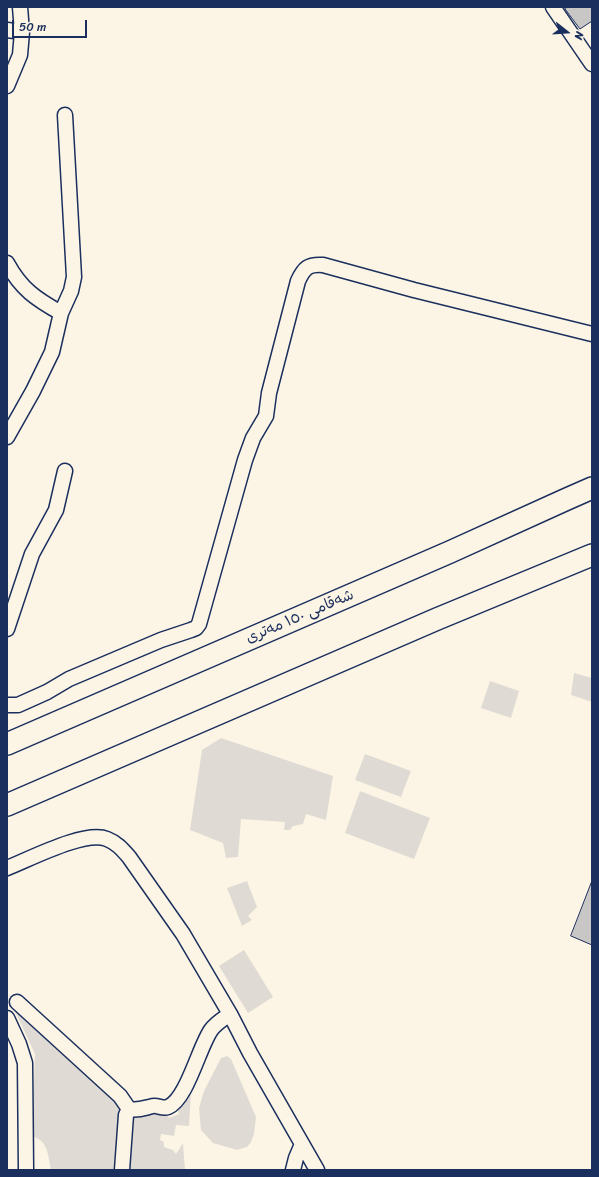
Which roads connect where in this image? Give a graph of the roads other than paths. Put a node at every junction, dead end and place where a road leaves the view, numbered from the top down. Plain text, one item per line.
1 (20, 7) edge
2 (553, 7) edge
3 (7, 30) edge
4 (22, 32) junction
5 (587, 47) edge
6 (592, 64) edge
7 (7, 86) edge
8 (65, 115) dead end
9 (7, 263) edge
10 (61, 313) junction
11 (592, 334) edge
12 (7, 437) edge
13 (65, 471) dead end
14 (592, 476) edge
15 (592, 488) edge
16 (450, 552) junction
17 (592, 555) edge
18 (7, 629) edge
19 (7, 705) edge
20 (7, 744) edge
21 (7, 805) edge
22 (7, 868) edge
23 (17, 1002) dead end
24 (230, 1014) junction
25 (7, 1018) edge
26 (129, 1109) junction
27 (302, 1144) junction
28 (26, 1170) edge
29 (122, 1170) edge
30 (292, 1170) edge
31 (317, 1170) edge

1 - 4 street
2 - 5 street
3 - 4 street
4 - 7 street
5 - 6 street
8 - 10 street
9 - 10 street
10 - 12 street
11 - 19 street
13 - 18 street
14 - 16 highway
15 - 16 highway, شەقامی ١٥٠ مەتری
16 - 20 highway, شەقامی ١٥٠ مەتری
17 - 21 highway
22 - 24 street
23 - 26 street
24 - 26 street
24 - 27 street
25 - 28 street
26 - 29 street
27 - 30 street
27 - 31 street

